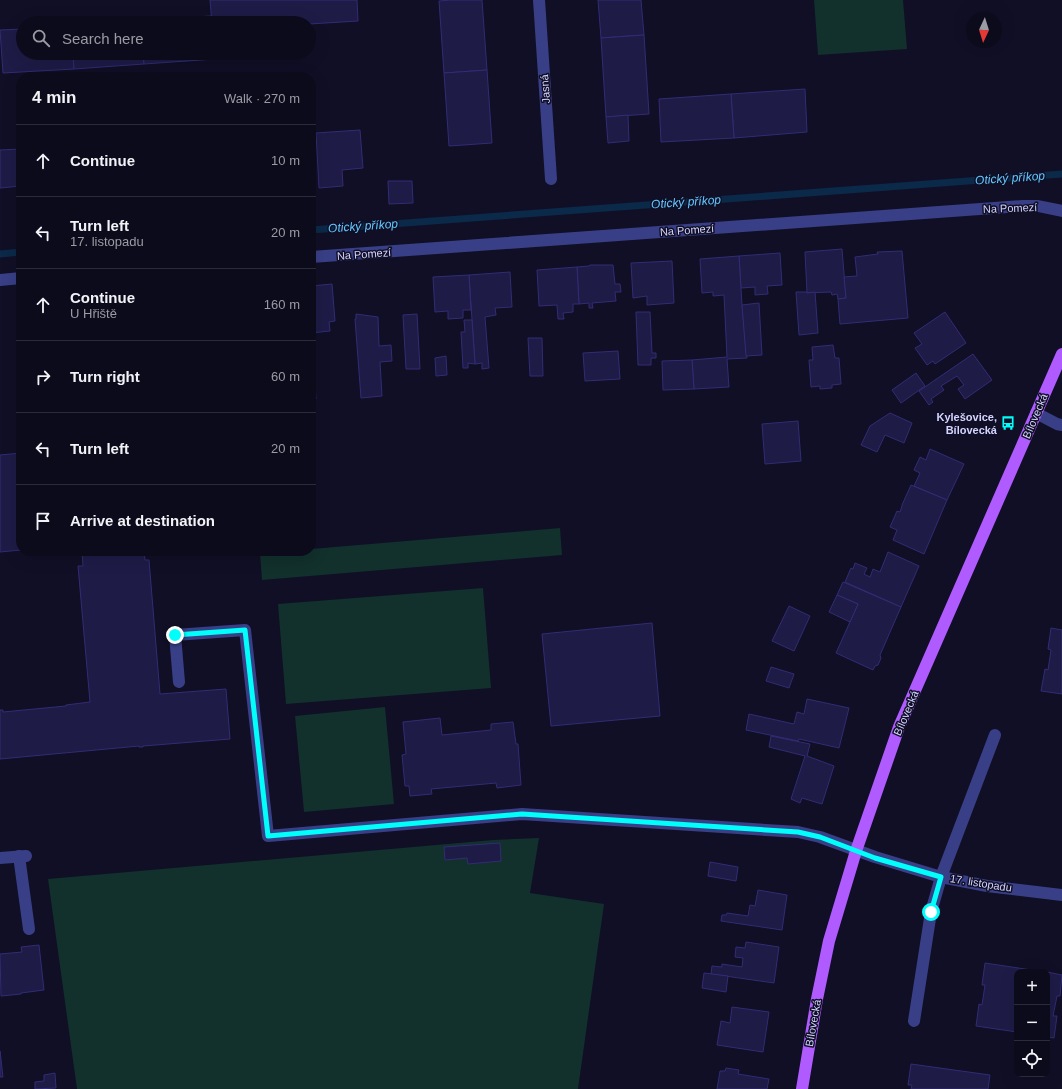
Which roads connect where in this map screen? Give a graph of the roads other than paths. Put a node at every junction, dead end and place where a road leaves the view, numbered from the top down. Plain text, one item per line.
1 (539, 0) edge
2 (551, 179) dead end
3 (1062, 212) edge
4 (316, 257) edge
5 (16, 278) edge
6 (0, 280) edge
7 (1062, 354) edge
8 (1036, 412) junction
9 (1062, 425) edge
10 (178, 682) dead end
11 (995, 736) dead end
12 (856, 851) junction
13 (0, 858) edge
14 (941, 877) junction
15 (1062, 895) edge
16 (28, 930) dead end
17 (914, 1021) dead end
18 (802, 1089) edge

1 - 2 street, Jasná
3 - 4 street, Na Pomezí
5 - 6 street
7 - 8 main road, Bílovecká
8 - 9 street
8 - 12 main road, Bílovecká
10 - 12 street, 17. listopadu
11 - 14 street
12 - 14 street, 17. listopadu
12 - 18 main road, Bílovecká
13 - 16 street
14 - 15 street, 17. listopadu
14 - 17 street

